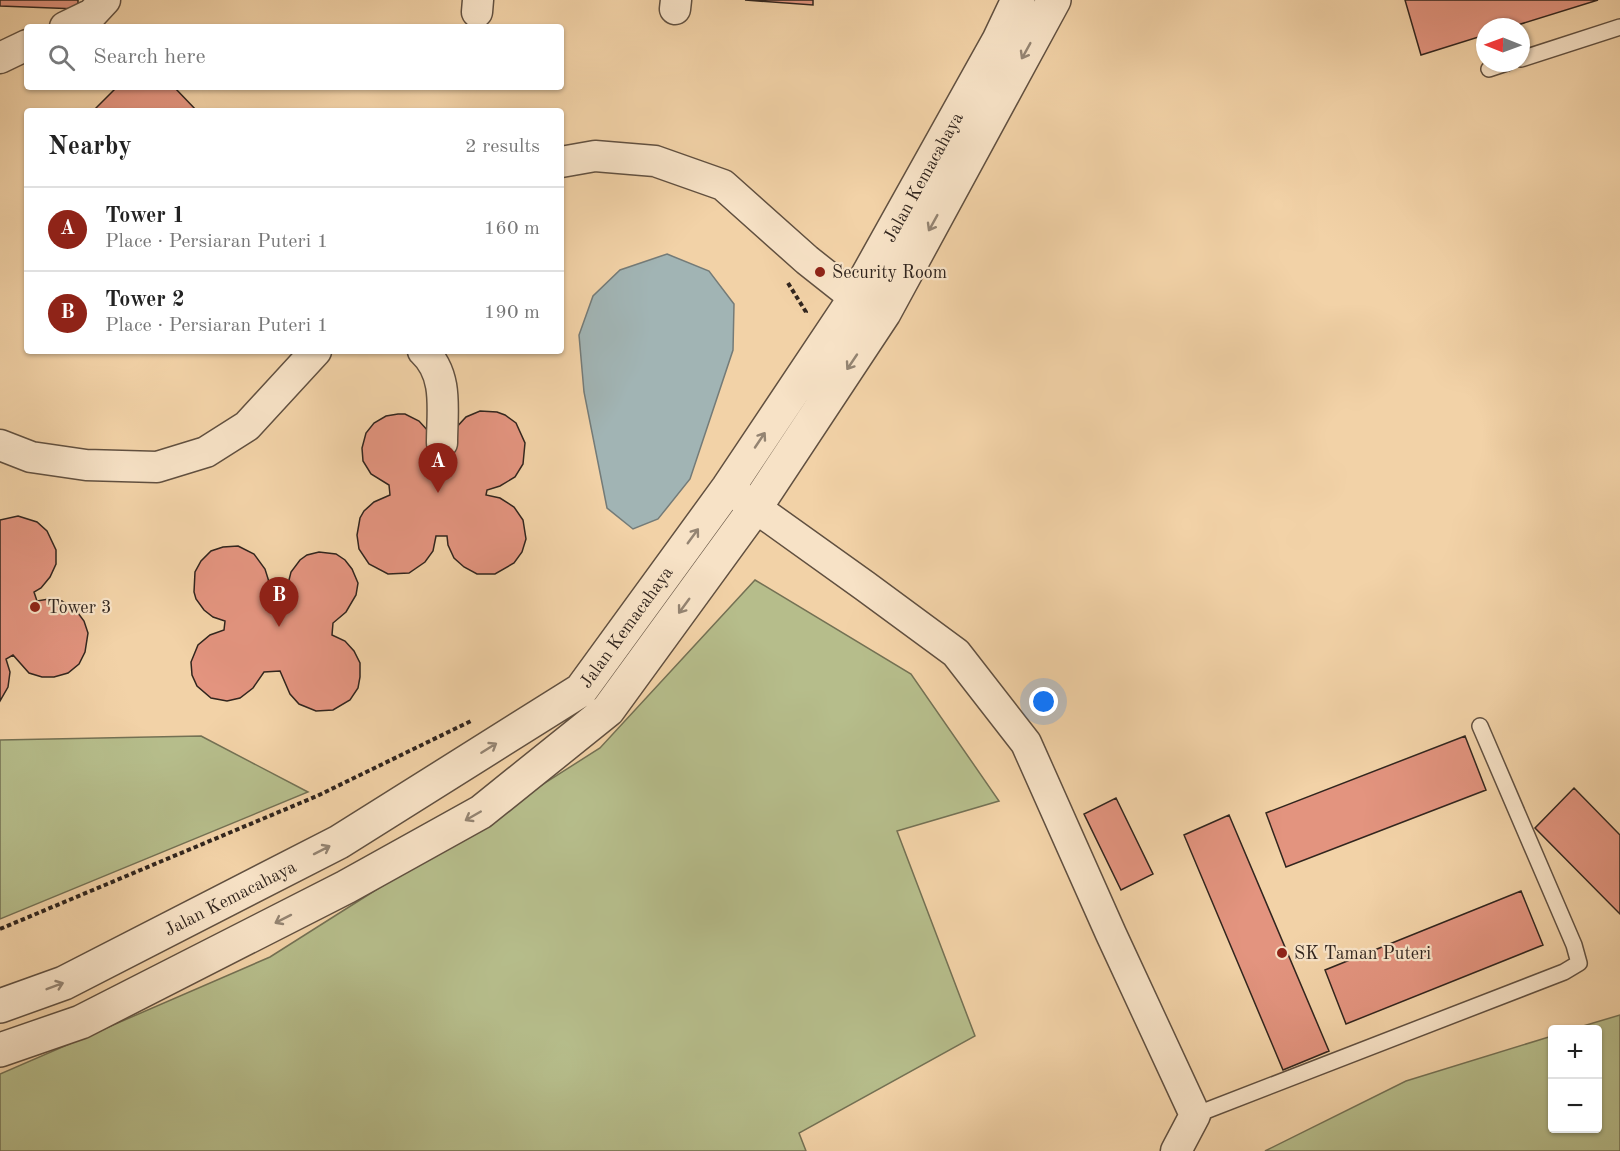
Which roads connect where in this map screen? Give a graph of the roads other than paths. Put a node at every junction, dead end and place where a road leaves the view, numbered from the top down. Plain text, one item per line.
1 (105, 0) edge
2 (1018, 0) edge
3 (1054, 0) edge
4 (71, 24) edge
5 (1620, 27) edge
6 (24, 46) edge
7 (1530, 56) edge
8 (0, 58) edge
9 (564, 161) edge
10 (855, 298) junction
11 (884, 313) junction
12 (313, 354) edge
13 (426, 354) edge
14 (442, 443) dead end
15 (0, 445) edge
16 (728, 488) junction
17 (755, 508) junction
18 (1480, 726) dead end
19 (0, 1006) edge
20 (0, 1050) edge
21 (1195, 1114) junction
22 (1176, 1151) edge

1 - 4 street
2 - 10 street, Jalan Kemacahaya
3 -> 11 street, Jalan Kemacahaya
5 - 7 lane
6 - 8 street
9 - 10 street
10 - 11 street
16 -> 10 street, Jalan Kemacahaya
11 -> 17 street, Jalan Kemacahaya
12 - 15 street
13 - 14 street
16 - 17 street
19 -> 16 street, Jalan Kemacahaya
17 -> 20 street, Jalan Kemacahaya
17 - 21 street
18 - 21 lane
21 - 22 street

